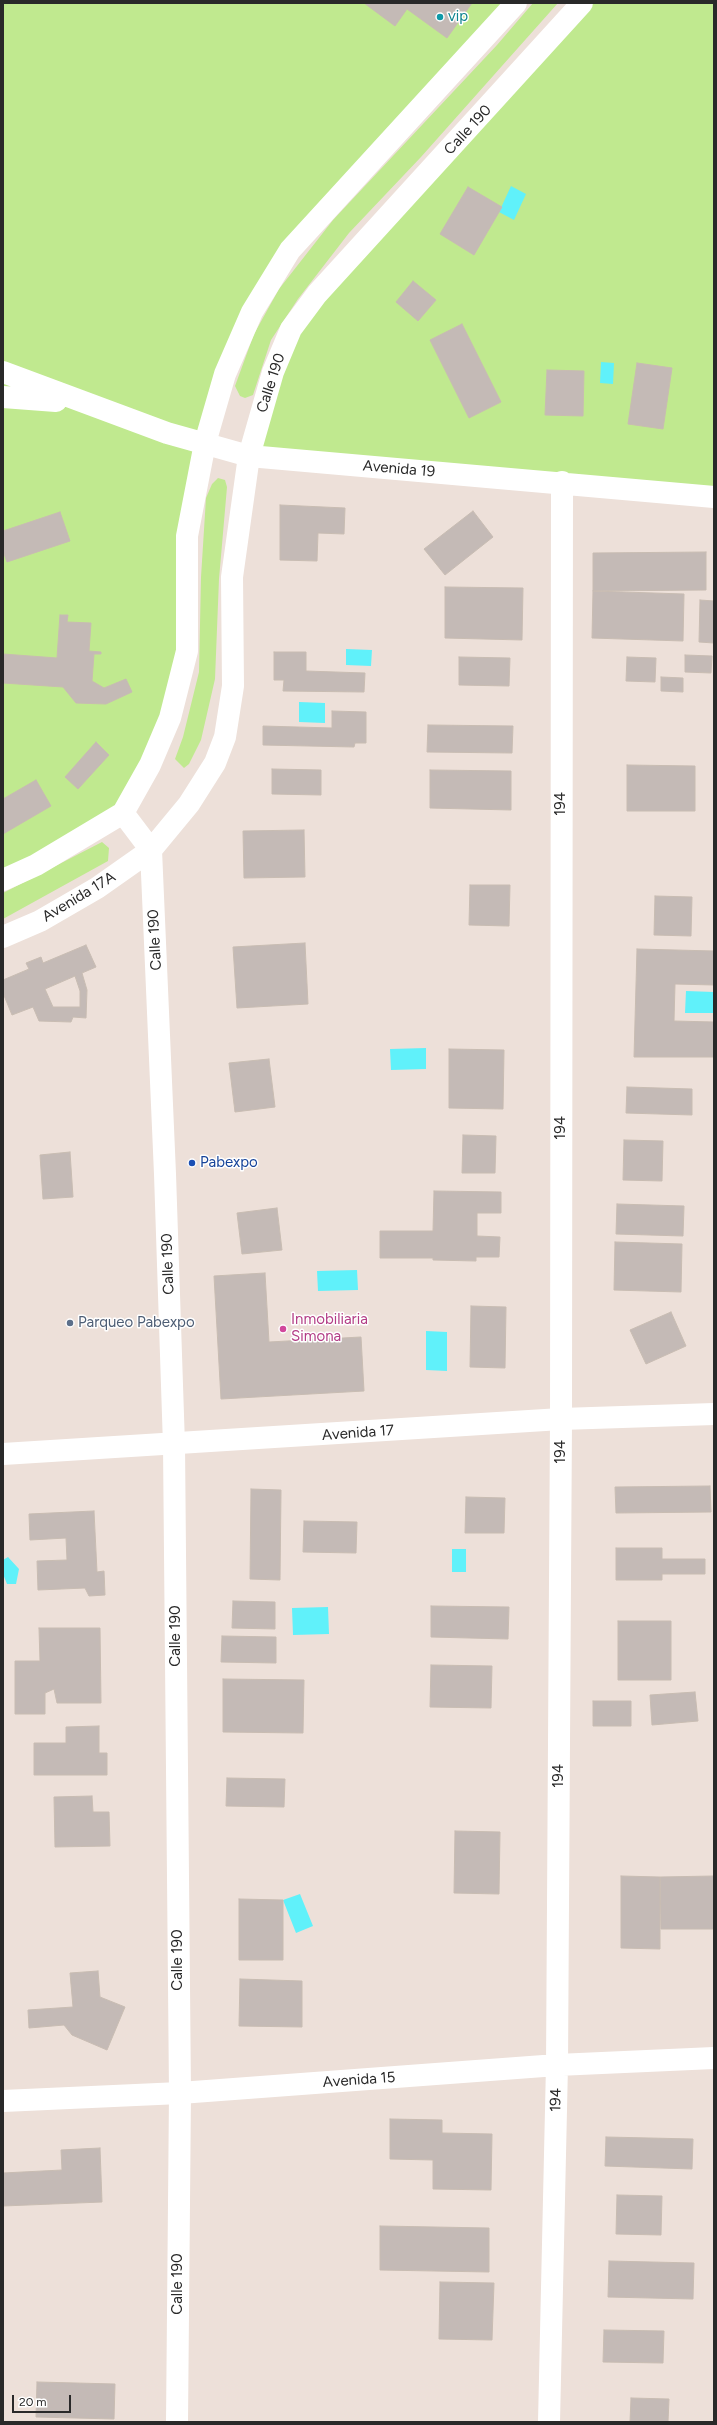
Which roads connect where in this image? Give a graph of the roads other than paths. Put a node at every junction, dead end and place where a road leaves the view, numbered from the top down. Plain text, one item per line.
1 (516, 3) edge
2 (582, 3) edge
3 (3, 372) edge
4 (3, 397) edge
5 (91, 405) junction
6 (205, 443) junction
7 (249, 456) junction
8 (562, 482) junction
9 (714, 497) edge
10 (123, 813) junction
11 (151, 850) junction
12 (3, 880) edge
13 (3, 937) edge
14 (714, 1414) edge
15 (561, 1419) junction
16 (174, 1445) junction
17 (3, 1454) edge
18 (714, 2058) edge
19 (557, 2066) junction
20 (180, 2093) junction
21 (3, 2100) edge
22 (177, 2422) edge
23 (549, 2422) edge

1 - 6 street
2 - 7 street, Calle 190
3 - 5 street
4 - 5 street
5 - 6 street, Avenida 19
6 - 7 street, Avenida 19
6 - 10 street
7 - 8 street, Avenida 19
7 - 11 street, Calle 190
8 - 9 street, Avenida 19
8 - 15 street, 194
10 - 11 street
10 - 12 street
11 - 13 street, Avenida 17A
11 - 16 street, Calle 190
14 - 15 street, Avenida 17
15 - 16 street, Avenida 17
15 - 19 street, 194
16 - 17 street, Avenida 17
16 - 20 street, Calle 190
18 - 19 street, Avenida 15
19 - 20 street, Avenida 15
19 - 23 street, 194
20 - 21 street, Avenida 15
20 - 22 street, Calle 190

